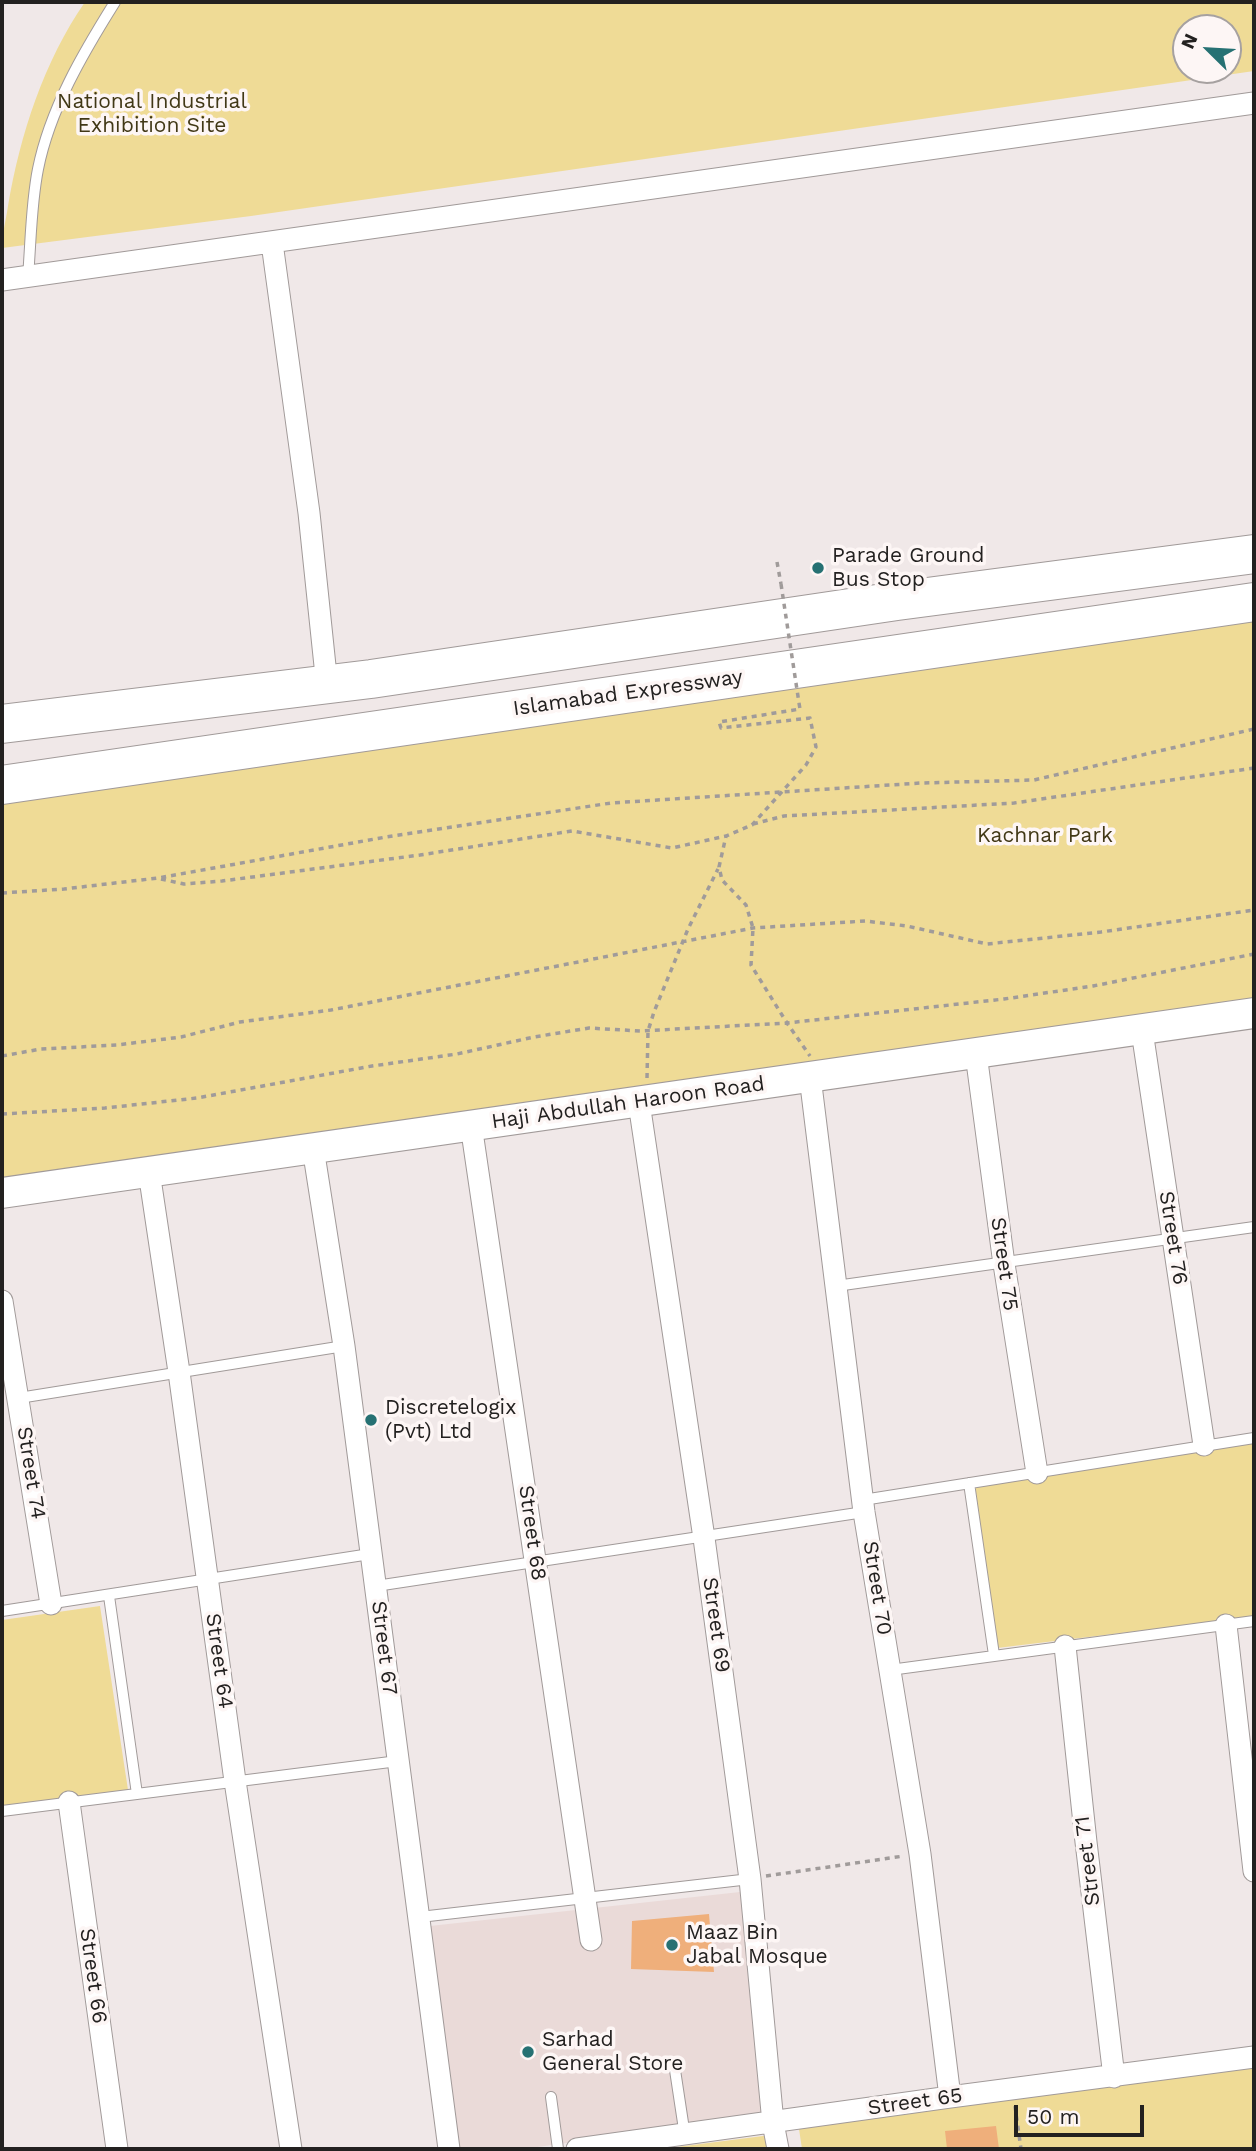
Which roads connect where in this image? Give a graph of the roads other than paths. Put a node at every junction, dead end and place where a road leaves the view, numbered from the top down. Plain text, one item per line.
1 (115, 2) edge
2 (1254, 103) edge
3 (272, 243) junction
4 (28, 276) junction
5 (2, 280) edge
6 (1254, 554) edge
7 (1254, 602) edge
8 (327, 685) junction
9 (2, 724) edge
10 (2, 785) edge
11 (1254, 1013) edge
12 (1142, 1031) junction
13 (976, 1054) junction
14 (810, 1077) junction
15 (642, 1102) junction
16 (471, 1125) junction
17 (313, 1148) junction
18 (149, 1172) junction
19 (2, 1193) edge
20 (1254, 1227) edge
21 (1173, 1239) junction
22 (1004, 1264) junction
23 (836, 1286) junction
24 (2, 1301) edge
25 (344, 1346) junction
26 (179, 1372) junction
27 (19, 1398) junction
28 (1254, 1438) edge
29 (1204, 1446) junction
30 (1037, 1473) junction
31 (969, 1483) junction
32 (863, 1506) junction
33 (704, 1538) junction
34 (370, 1554) junction
35 (536, 1561) junction
36 (208, 1580) junction
37 (376, 1586) junction
38 (109, 1596) junction
39 (51, 1604) junction
40 (2, 1611) edge
41 (1254, 1621) edge
42 (1226, 1625) junction
43 (1065, 1646) junction
44 (994, 1655) junction
45 (890, 1670) junction
46 (398, 1761) junction
47 (235, 1781) junction
48 (137, 1794) junction
49 (69, 1802) junction
50 (2, 1811) edge
51 (1254, 1871) edge
52 (750, 1879) junction
53 (584, 1897) junction
54 (420, 1917) junction
55 (591, 1940) dead end
56 (1254, 2057) edge
57 (675, 2070) dead end
58 (1114, 2077) junction
59 (551, 2097) dead end
60 (950, 2097) junction
61 (773, 2123) junction
62 (685, 2136) junction
63 (117, 2149) edge
64 (291, 2149) edge
65 (449, 2149) edge
66 (558, 2149) edge
67 (577, 2149) edge
68 (778, 2149) edge

1 - 4 lane
2 - 3 street
3 - 4 street
3 - 8 street
4 - 5 street
6 - 8 highway
7 - 10 highway, Islamabad Expressway
8 - 9 highway
11 - 12 street, Haji Abdullah Haroon Road
12 - 13 street, Haji Abdullah Haroon Road
12 - 21 street, Street 76
13 - 14 street, Haji Abdullah Haroon Road
13 - 22 street, Street 75
14 - 15 street, Haji Abdullah Haroon Road
14 - 23 street, Street 70
15 - 16 street, Haji Abdullah Haroon Road
15 - 33 street, Street 69
16 - 17 street, Haji Abdullah Haroon Road
16 - 35 street, Street 68
17 - 18 street, Haji Abdullah Haroon Road
17 - 25 street, Street 67
18 - 19 street, Haji Abdullah Haroon Road
18 - 26 street, Street 64
20 - 21 lane
21 - 22 lane
21 - 29 street, Street 76
22 - 23 lane
22 - 30 street, Street 75
23 - 32 street, Street 70
24 - 27 street, Street 74
25 - 26 lane
25 - 34 street, Street 67
26 - 27 lane
26 - 36 street, Street 64
27 - 39 street, Street 74
28 - 29 lane
29 - 30 lane
30 - 31 lane
31 - 32 lane
31 - 44 lane
32 - 33 lane
32 - 45 street, Street 70
33 - 35 lane
33 - 52 street, Street 69
34 - 36 lane
34 - 37 street, Street 67
35 - 37 lane
35 - 53 street, Street 68
36 - 38 lane
36 - 47 street, Street 64
37 - 46 street, Street 67
38 - 39 lane
38 - 48 lane
39 - 40 lane
41 - 42 lane
42 - 43 lane
42 - 51 street
43 - 44 lane
43 - 58 street, Street 71
44 - 45 lane
45 - 60 street, Street 70
46 - 47 lane
46 - 54 street, Street 67
47 - 48 lane
47 - 64 street, Street 64
48 - 49 lane
49 - 50 lane
49 - 63 street, Street 66
52 - 53 lane
52 - 61 street, Street 69
53 - 54 lane
53 - 55 street, Street 68
54 - 65 street, Street 67
56 - 58 street, Street 65
57 - 62 lane
58 - 60 street, Street 65
59 - 66 lane
60 - 61 street, Street 65
61 - 62 street, Street 65
61 - 68 street, Street 69
62 - 67 street, Street 65

